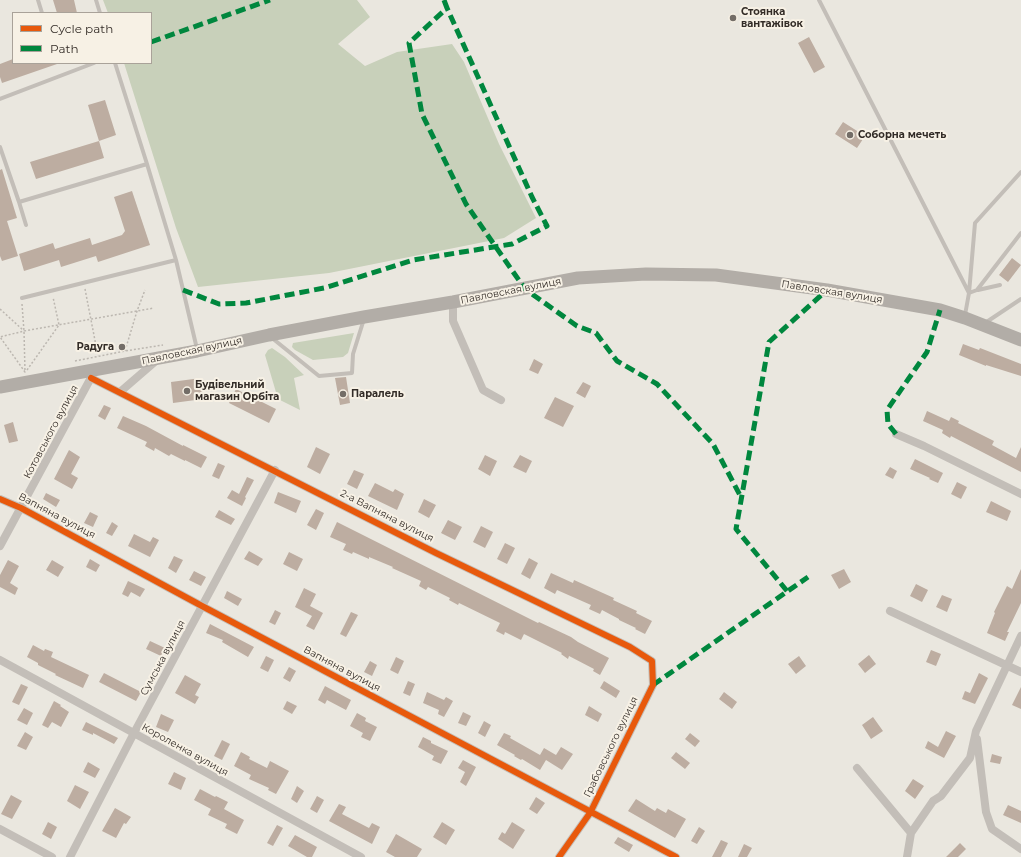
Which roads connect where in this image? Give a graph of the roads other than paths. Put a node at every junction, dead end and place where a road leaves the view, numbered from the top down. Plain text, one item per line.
1 (38, 0) edge
2 (96, 0) edge
3 (819, 0) edge
4 (42, 12) edge
5 (100, 12) edge
6 (91, 64) edge
7 (115, 64) edge
8 (0, 99) edge
9 (0, 147) edge
10 (147, 164) junction
11 (1021, 172) edge
12 (19, 202) junction
13 (26, 225) dead end
14 (1021, 233) edge
15 (176, 260) junction
16 (1000, 285) dead end
17 (978, 290) junction
18 (969, 293) junction
19 (22, 298) road end
20 (1021, 299) edge
21 (453, 302) junction
22 (364, 317) junction
23 (965, 318) junction
24 (982, 324) junction
25 (269, 335) junction
26 (1021, 340) edge
27 (197, 351) junction
28 (159, 358) junction
29 (94, 374) junction
30 (0, 387) edge
31 (120, 392) junction
32 (501, 400) dead end
33 (896, 434) dead end
34 (275, 470) junction
35 (1021, 494) edge
36 (0, 499) edge
37 (21, 508) junction
38 (0, 546) edge
39 (202, 606) junction
40 (890, 611) dead end
41 (1021, 636) edge
42 (0, 660) edge
43 (1007, 665) junction
44 (1021, 672) edge
45 (653, 685) joint
46 (976, 730) junction
47 (134, 733) junction
48 (857, 768) dead end
49 (590, 813) junction
50 (0, 829) edge
51 (911, 834) junction
52 (1021, 849) edge
53 (52, 857) edge
54 (70, 857) edge
55 (361, 857) edge
56 (559, 857) edge
57 (676, 857) edge
58 (907, 857) edge

1 - 4 lane
2 - 5 lane
3 - 18 lane
6 - 8 lane
7 - 10 lane
9 - 12 lane
10 - 12 lane
10 - 15 lane
11 - 18 lane
12 - 13 lane
14 - 17 lane
15 - 19 lane
15 - 27 lane
16 - 17 lane
17 - 18 lane
18 - 23 lane
20 - 24 lane
21 - 22 main road, Павловская вулиця
21 - 23 main road, Павловская вулиця
21 - 32 street
22 - 25 main road, Павловская вулиця
22 - 25 lane
23 - 24 main road, Павловская вулиця
24 - 26 main road, Павловская вулиця
25 - 27 main road, Павловская вулиця
27 - 28 main road, Павловская вулиця
28 - 29 main road, Павловская вулиця
28 - 31 street
29 - 30 main road, Павловская вулиця
29 - 31 street, 2-а Вапняна вулиця
29 - 37 street, Котовського вулиця
31 - 34 street, 2-а Вапняна вулиця
33 - 35 street
34 - 39 street, Сумська вулиця
34 - 45 street, 2-а Вапняна вулиця
36 - 37 street, Вапняна вулиця
37 - 38 street, Котовського вулиця
37 - 39 street, Вапняна вулиця
39 - 47 street, Сумська вулиця
39 - 49 street, Вапняна вулиця
40 - 43 street
41 - 43 street
42 - 47 street, Короленка вулиця
43 - 44 street
43 - 46 street
45 - 49 street, Грабовського вулиця
46 - 51 street
46 - 52 street
47 - 54 street, Сумська вулиця
47 - 55 street, Короленка вулиця
48 - 51 street
49 - 56 street, Грабовського вулиця
49 - 57 street, Вапняна вулиця
50 - 53 street
51 - 58 street

